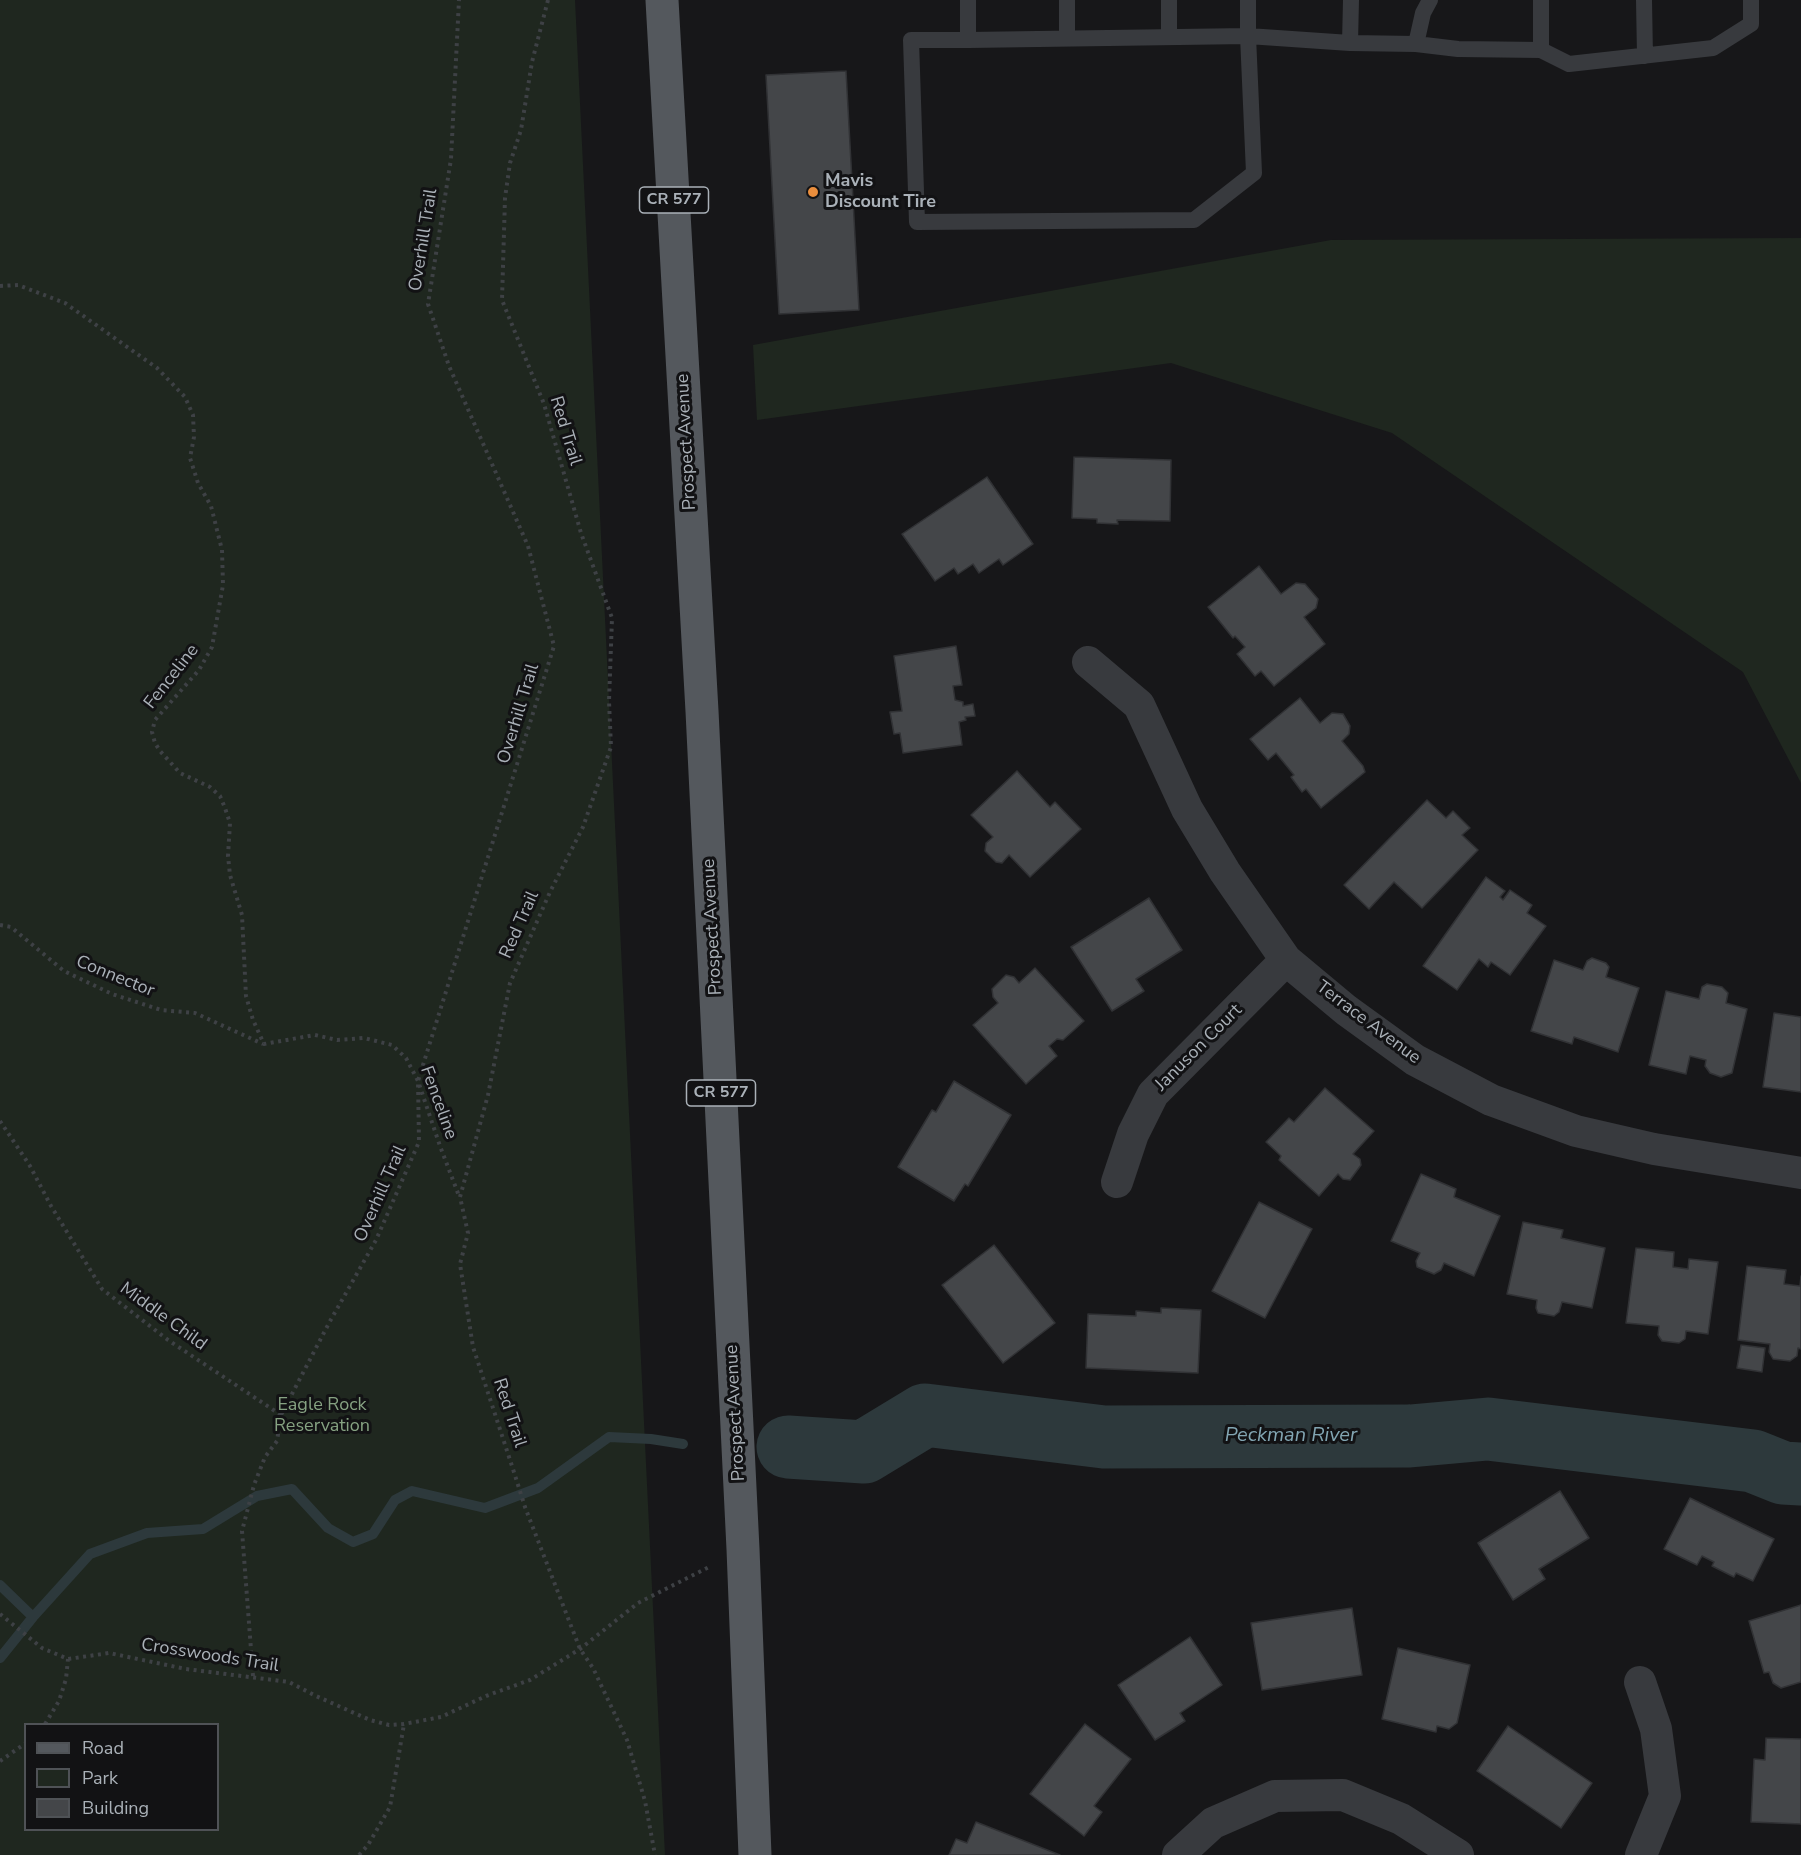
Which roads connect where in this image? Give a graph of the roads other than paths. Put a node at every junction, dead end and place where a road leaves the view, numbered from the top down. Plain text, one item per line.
1 (662, 0) edge
2 (968, 0) edge
3 (1067, 0) edge
4 (1169, 0) edge
5 (1248, 0) edge
6 (1351, 0) edge
7 (1430, 0) edge
8 (1541, 0) edge
9 (1644, 0) edge
10 (1751, 0) edge
11 (1248, 36) junction
12 (1169, 37) junction
13 (1067, 38) junction
14 (968, 40) junction
15 (1350, 43) junction
16 (1416, 44) junction
17 (1541, 50) junction
18 (1645, 56) junction
19 (1088, 662) dead end
20 (1286, 960) junction
21 (1801, 1173) edge
22 (1117, 1182) dead end
23 (1640, 1683) dead end
24 (755, 1855) edge
25 (1178, 1855) edge
26 (1458, 1855) edge
27 (1641, 1855) edge

1 - 24 main road, Prospect Avenue / CR 577
2 - 14 lane
3 - 13 lane
4 - 12 lane
5 - 11 lane
6 - 15 lane
7 - 16 lane
8 - 17 lane
9 - 18 lane
10 - 18 lane
11 - 12 lane
11 - 14 lane
11 - 15 lane
12 - 13 lane
13 - 14 lane
15 - 16 lane
16 - 17 lane
17 - 18 lane
19 - 20 street, Terrace Avenue
20 - 21 street, Terrace Avenue
20 - 22 street, Januson Court
23 - 27 street
25 - 26 street

